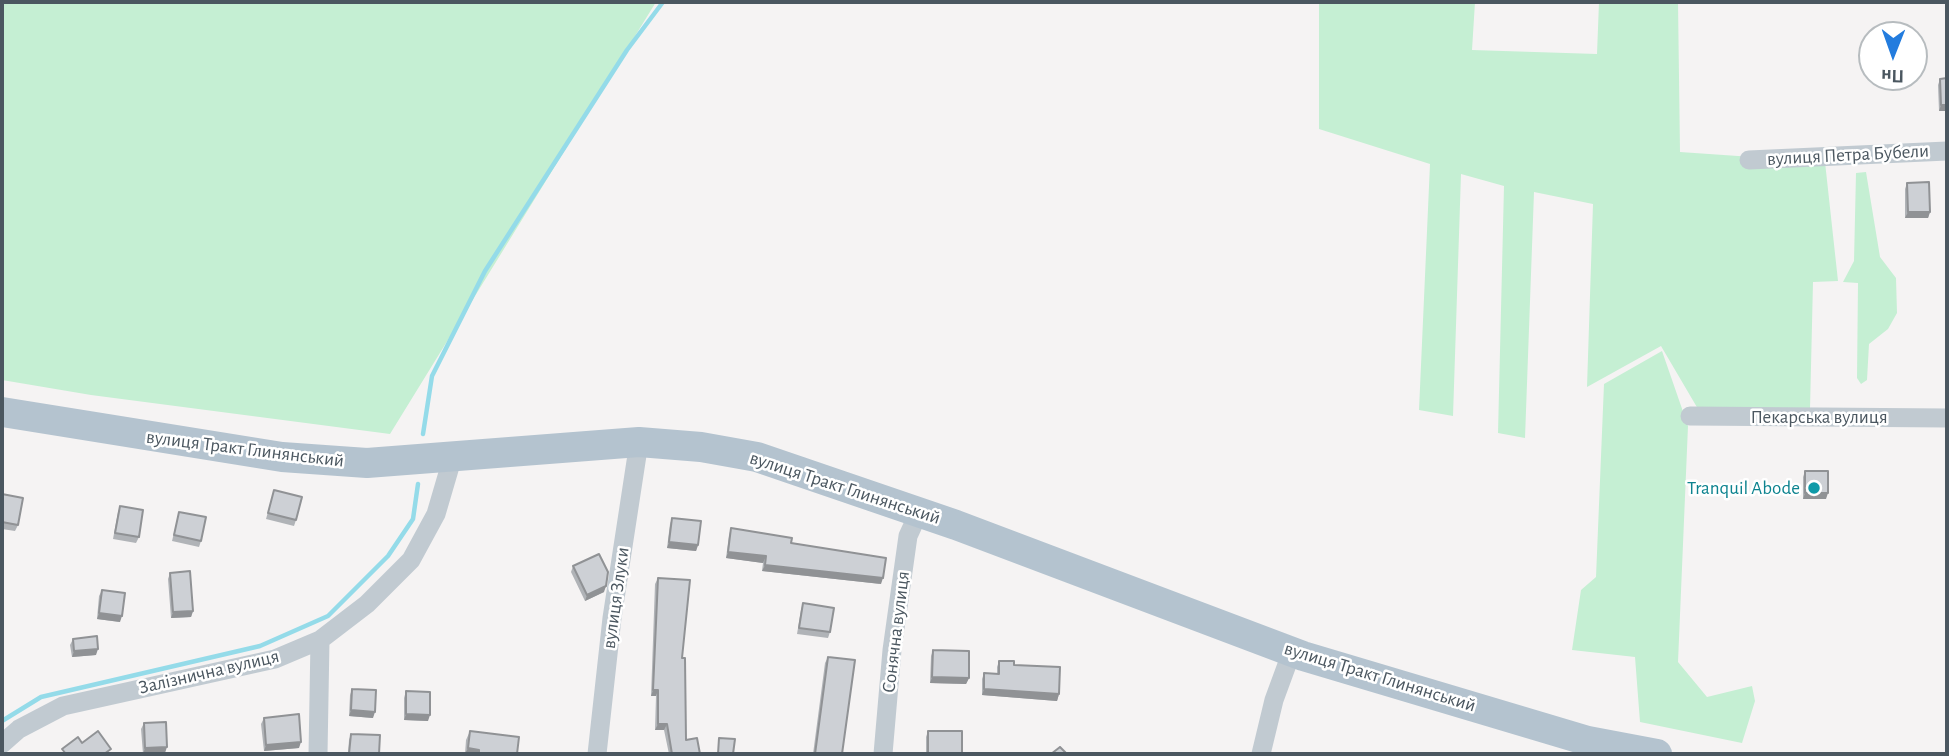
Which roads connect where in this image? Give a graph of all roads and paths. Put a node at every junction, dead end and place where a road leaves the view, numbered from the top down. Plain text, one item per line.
1 (1947, 151) edge
2 (1749, 160) dead end
3 (2, 412) edge
4 (1690, 416) dead end
5 (1947, 418) edge
6 (639, 442) junction
7 (453, 456) junction
8 (919, 512) junction
9 (320, 640) junction
10 (1292, 651) junction
11 (2, 744) edge
12 (318, 754) edge
13 (597, 754) edge
14 (883, 754) edge
15 (1261, 754) edge
16 (1657, 754) edge

1 - 2 street, вулиця Петра Бубели
3 - 7 main road, вулиця Тракт Глинянський
4 - 5 street, Пекарська вулиця
6 - 7 main road, вулиця Тракт Глинянський
6 - 8 main road, вулиця Тракт Глинянський
6 - 13 street, вулиця Злуки
7 - 9 street, Залізнична вулиця
8 - 10 main road, вулиця Тракт Глинянський
8 - 14 street, Сонячна вулиця
9 - 11 street, Залізнична вулиця
9 - 12 street
10 - 15 street
10 - 16 main road, вулиця Тракт Глинянський

